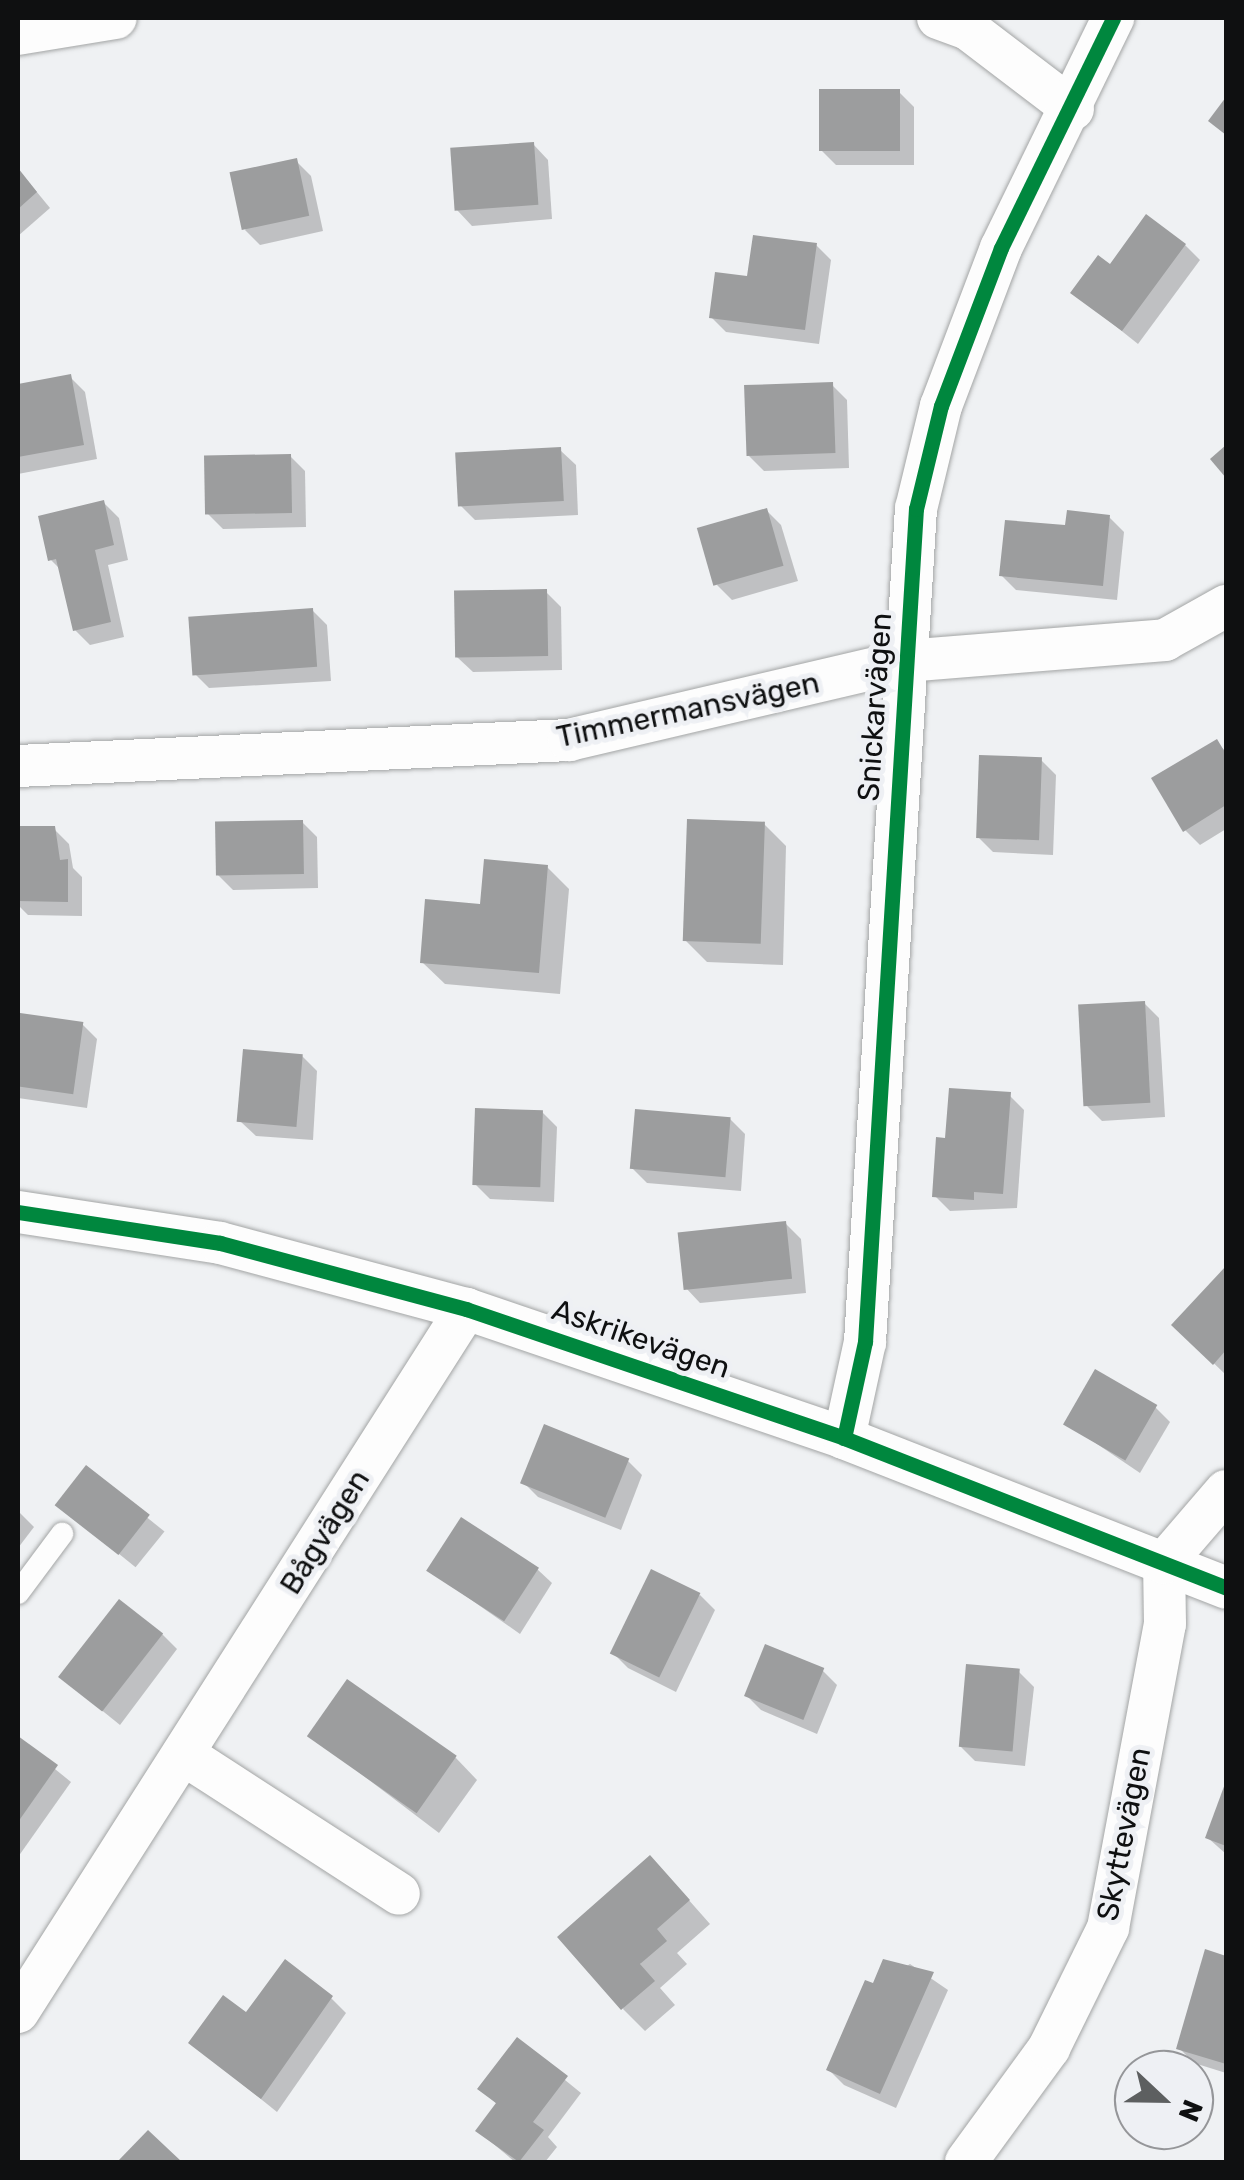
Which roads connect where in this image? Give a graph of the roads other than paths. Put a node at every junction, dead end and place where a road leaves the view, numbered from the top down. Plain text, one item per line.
1 (116, 18) edge
2 (938, 18) edge
3 (1113, 18) edge
4 (18, 34) edge
5 (1072, 109) junction
6 (1226, 606) edge
7 (906, 661) junction
8 (18, 766) edge
9 (18, 1212) edge
10 (466, 1308) junction
11 (844, 1438) junction
12 (1226, 1491) edge
13 (62, 1534) dead end
14 (1164, 1563) junction
15 (1226, 1588) edge
16 (18, 1593) edge
17 (183, 1754) junction
18 (399, 1894) dead end
19 (18, 2012) edge
20 (966, 2162) edge

1 - 4 street
2 - 5 street
3 - 5 street, Snickarvägen
5 - 7 street, Snickarvägen
6 - 7 street, Timmermansvägen
7 - 8 street, Timmermansvägen
7 - 11 street, Snickarvägen
9 - 10 street, Askrikevägen
10 - 11 street, Askrikevägen
10 - 17 street, Bågvägen
11 - 14 street, Askrikevägen
12 - 14 street
13 - 16 lane
14 - 15 street, Askrikevägen
14 - 20 street, Skyttevägen
17 - 18 street
17 - 19 street, Bågvägen

